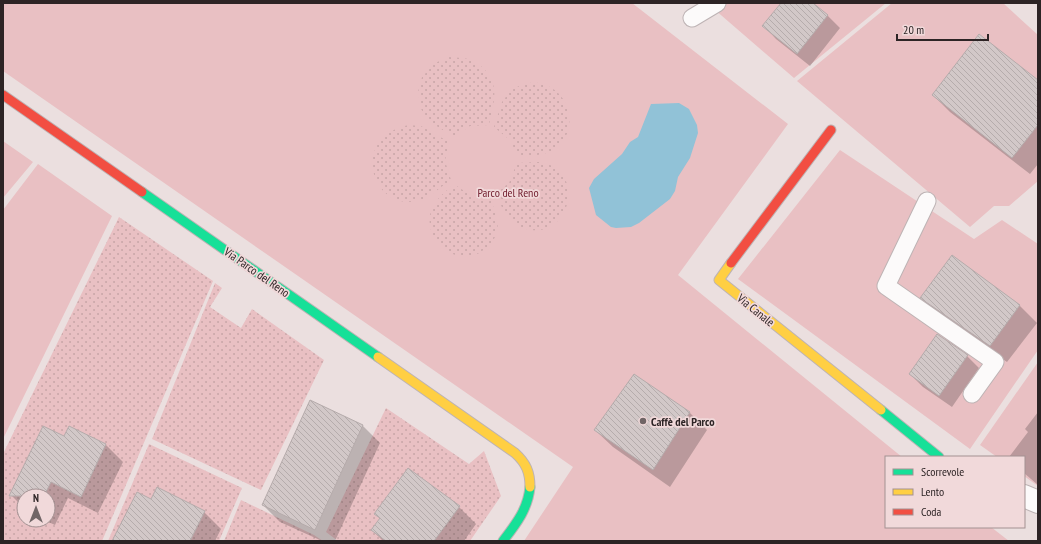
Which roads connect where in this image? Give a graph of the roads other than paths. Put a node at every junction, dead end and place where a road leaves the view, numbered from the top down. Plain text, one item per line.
1 (717, 3) edge
2 (692, 18) dead end
3 (3, 95) edge
4 (831, 130) dead end
5 (927, 201) dead end
6 (972, 394) dead end
7 (938, 456) edge
8 (1025, 496) edge
9 (1038, 502) edge
10 (503, 541) edge

1 - 2 lane
3 - 10 street, Via Parco del Reno
4 - 7 street, Via Canale
5 - 6 lane
8 - 9 street

